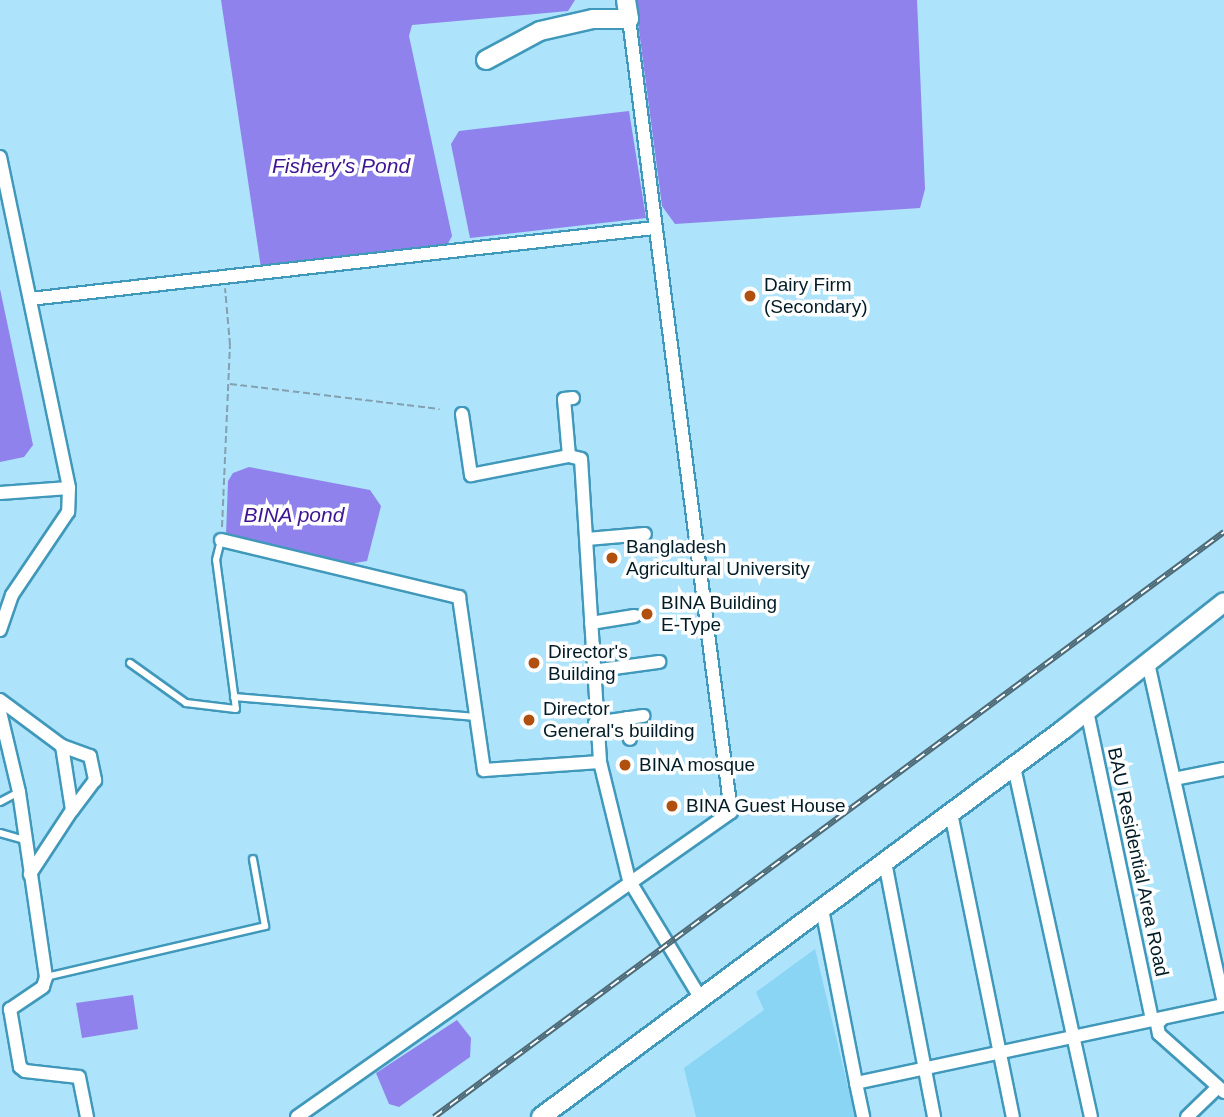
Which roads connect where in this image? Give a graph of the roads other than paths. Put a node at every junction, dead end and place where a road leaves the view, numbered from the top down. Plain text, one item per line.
1 (626, 0) edge
2 (629, 19) junction
3 (485, 60) dead end
4 (0, 157) edge
5 (654, 228) junction
6 (30, 299) junction
7 (573, 398) dead end
8 (462, 414) dead end
9 (569, 456) junction
10 (69, 488) junction
11 (0, 493) edge
12 (645, 534) dead end
13 (587, 539) junction
14 (221, 540) joint
15 (1224, 602) edge
16 (634, 616) dead end
17 (591, 623) junction
18 (0, 630) edge
19 (659, 662) dead end
20 (130, 663) dead end
21 (1148, 663) junction
22 (592, 671) junction
23 (234, 697) junction
24 (0, 700) edge
25 (1087, 711) junction
26 (0, 712) edge
27 (643, 716) dead end
28 (476, 717) junction
29 (627, 719) junction
30 (596, 723) junction
31 (629, 739) dead end
32 (62, 746) junction
33 (600, 762) junction
34 (1014, 766) junction
35 (1224, 769) edge
36 (1174, 779) junction
37 (19, 792) junction
38 (0, 802) edge
39 (72, 810) junction
40 (951, 813) junction
41 (0, 833) edge
42 (25, 840) junction
43 (253, 859) dead end
44 (885, 862) junction
45 (30, 874) junction
46 (629, 880) junction
47 (822, 909) junction
48 (46, 977) junction
49 (701, 999) junction
50 (1224, 1004) edge
51 (1158, 1019) junction
52 (1074, 1037) junction
53 (1000, 1052) junction
54 (923, 1069) junction
55 (856, 1083) junction
56 (1221, 1090) edge
57 (87, 1117) edge
58 (297, 1117) edge
59 (541, 1117) edge
60 (863, 1117) edge
61 (934, 1117) edge
62 (1013, 1117) edge
63 (1091, 1117) edge
64 (1187, 1117) edge

1 - 2 street
2 - 3 street
2 - 5 street
4 - 6 street
5 - 6 street
5 - 46 street
6 - 10 street
7 - 9 street
8 - 9 street
9 - 13 street
10 - 11 street
10 - 18 street
12 - 13 street
13 - 17 street
14 - 23 lane
14 - 28 street
15 - 21 street
16 - 17 street
17 - 22 street
19 - 22 street
20 - 23 lane
21 - 25 street
21 - 36 street
22 - 30 street
23 - 28 lane
24 - 32 street
25 - 34 street
25 - 51 street, BAU Residential Area Road
26 - 37 street
27 - 29 street
28 - 33 street
29 - 30 street
29 - 31 street
30 - 33 street
32 - 39 street
32 - 39 street
33 - 46 street
34 - 40 street
34 - 52 street
35 - 36 street
36 - 50 street
37 - 38 lane
37 - 42 street
39 - 45 street
40 - 44 street
40 - 53 street
41 - 42 lane
42 - 45 street
43 - 48 lane
44 - 47 street
44 - 54 street
45 - 48 street
46 - 49 street
46 - 58 street
47 - 49 street
47 - 55 street
48 - 57 street
49 - 59 street
50 - 51 street
51 - 52 street
51 - 56 street, BAU Residential Area Road
52 - 53 street
52 - 63 street
53 - 54 street
53 - 62 street
54 - 55 street
54 - 61 street
55 - 60 street
56 - 64 street, BAU Residential Area Road

